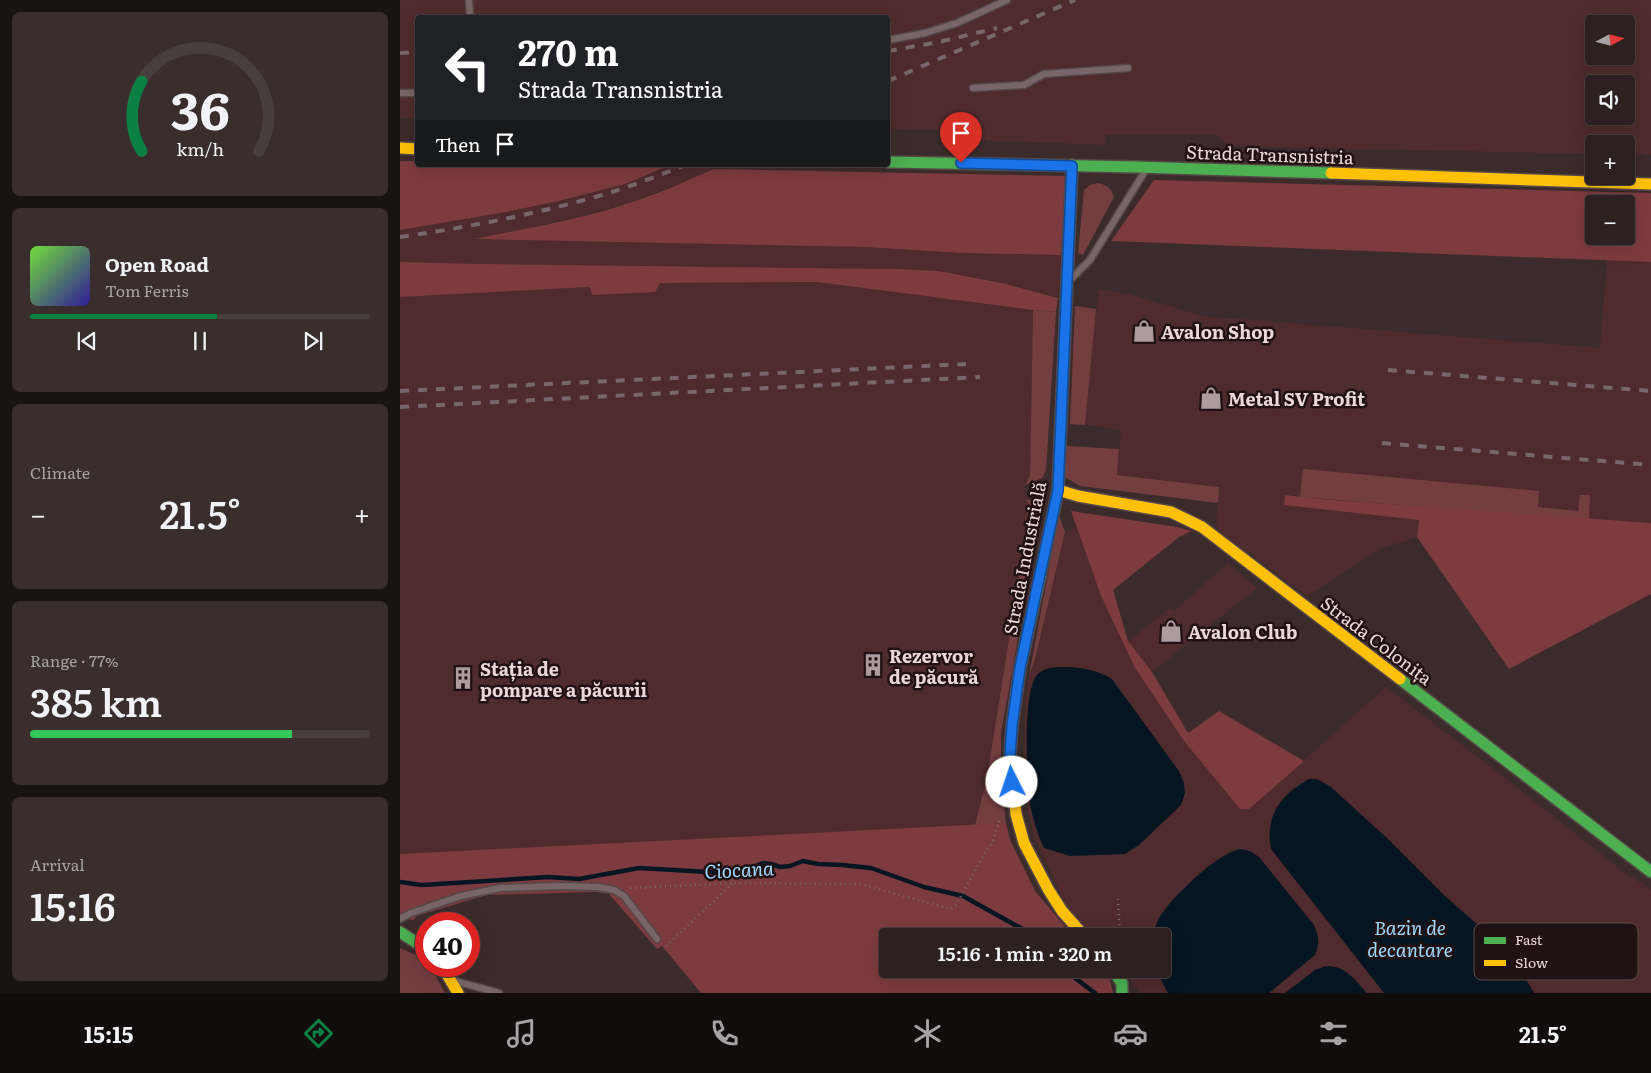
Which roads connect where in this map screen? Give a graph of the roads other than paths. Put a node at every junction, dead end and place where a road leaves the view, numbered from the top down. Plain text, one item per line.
1 (469, 0) edge
2 (1007, 0) edge
3 (470, 15) edge
4 (890, 40) edge
5 (1128, 68) dead end
6 (973, 88) dead end
7 (400, 93) edge
8 (415, 93) edge
9 (400, 148) edge
10 (415, 149) edge
11 (890, 162) edge
12 (1072, 166) junction
13 (1147, 167) junction
14 (1651, 184) edge
15 (1067, 282) junction
16 (1058, 490) junction
17 (1651, 872) edge
18 (400, 919) edge
19 (1077, 928) edge
20 (400, 932) edge
21 (657, 939) road end
22 (415, 942) edge
23 (449, 977) edge
24 (1118, 978) edge
25 (451, 980) junction
26 (458, 993) edge
27 (499, 993) edge
28 (1122, 993) edge

1 - 3 lane
2 - 4 lane
5 - 6 lane
7 - 8 lane
9 - 10 street
11 - 12 street, Strada Transnistria
12 - 13 street, Strada Transnistria
12 - 15 street, Strada Industrială
13 - 14 street, Strada Transnistria
13 - 15 lane
15 - 16 street, Strada Industrială
16 - 17 street, Strada Colonița
16 - 19 street, Strada Industrială
18 - 21 lane
20 - 22 street
23 - 25 street
24 - 28 street
25 - 26 street
25 - 27 lane

